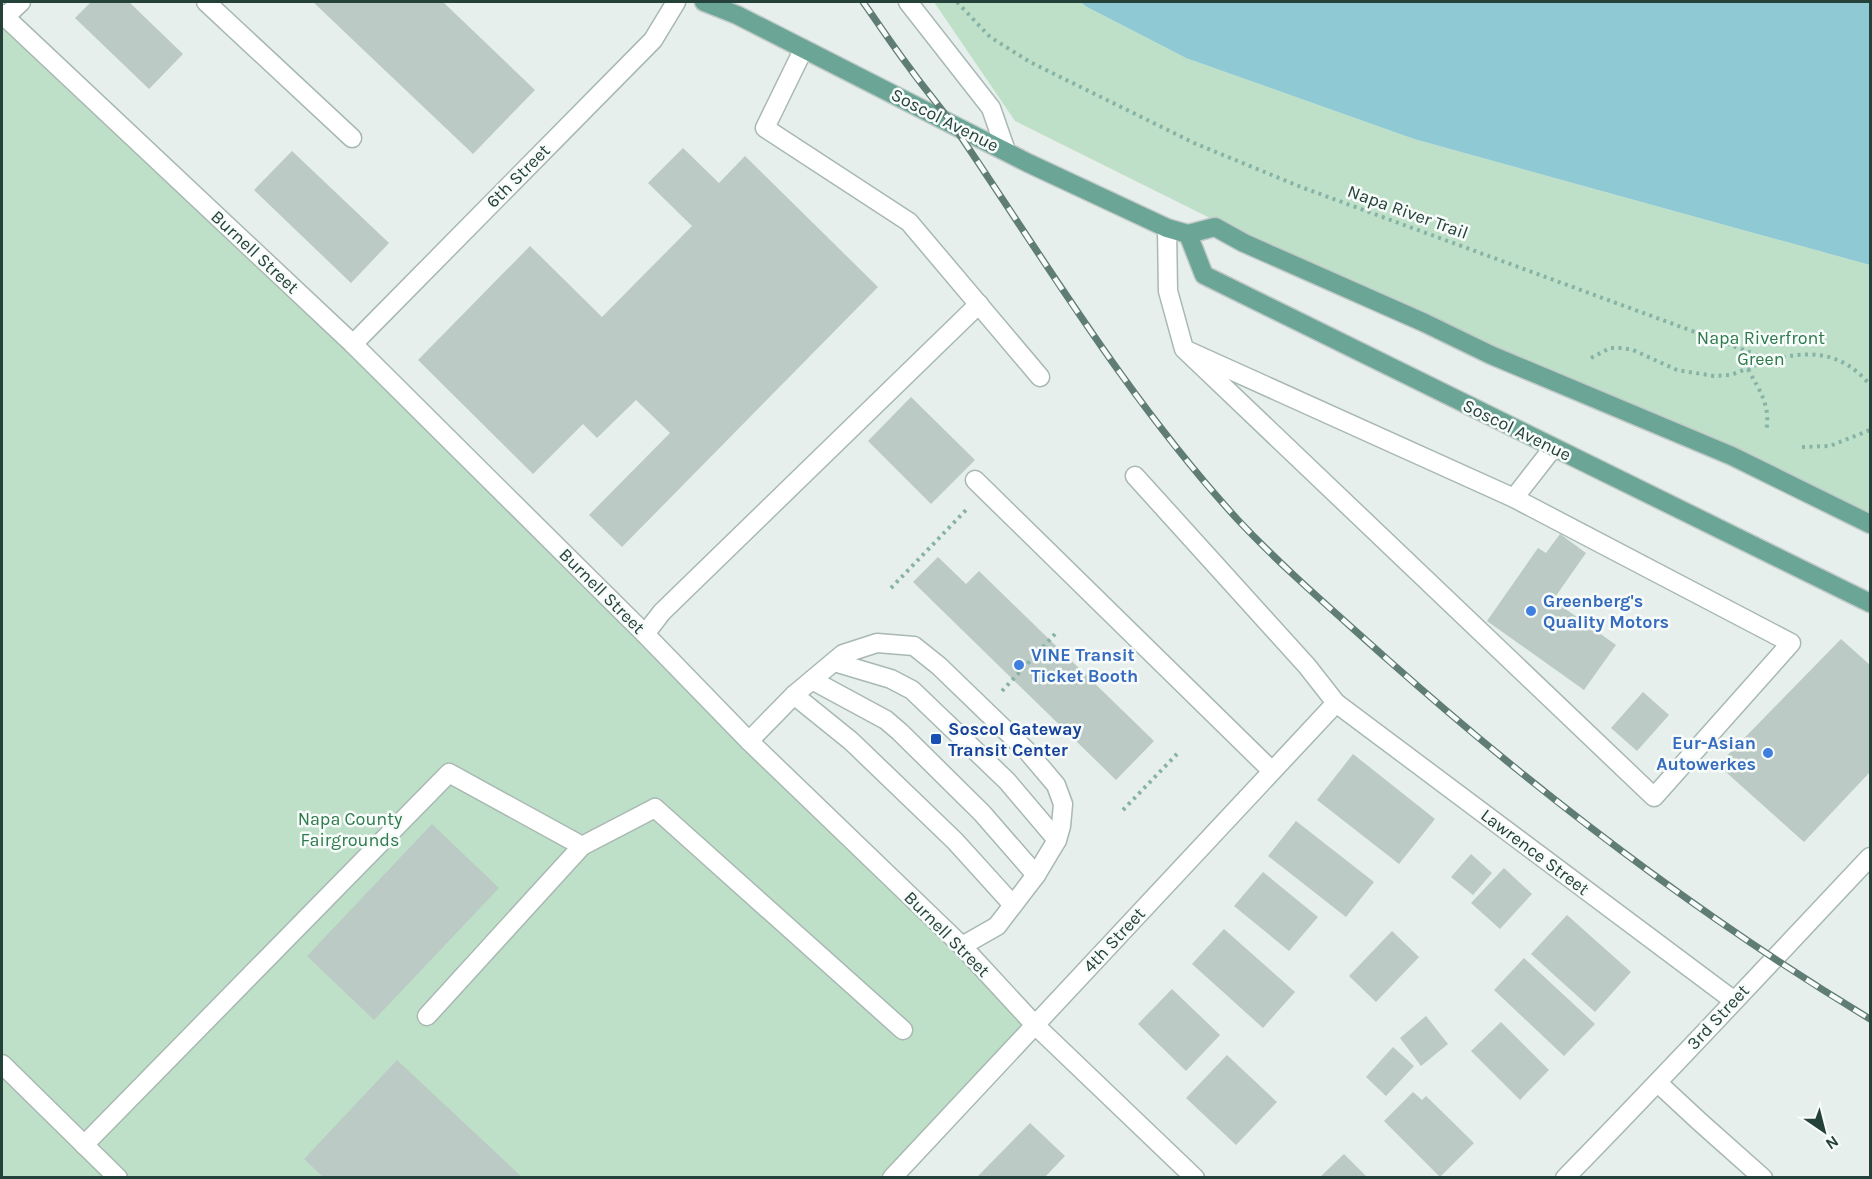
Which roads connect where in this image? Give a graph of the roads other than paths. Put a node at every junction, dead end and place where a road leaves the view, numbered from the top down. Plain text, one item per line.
1 (21, 2) edge
2 (206, 2) edge
3 (676, 2) edge
4 (704, 2) edge
5 (908, 2) edge
6 (3, 16) edge
7 (804, 50) junction
8 (352, 138) dead end
9 (1006, 151) junction
10 (1167, 228) junction
11 (1188, 234) junction
12 (979, 304) junction
13 (353, 344) junction
14 (1184, 349) junction
15 (1040, 377) dead end
16 (1553, 448) junction
17 (1135, 476) dead end
18 (980, 485) road end
19 (1514, 498) junction
20 (1870, 524) edge
21 (1870, 603) edge
22 (645, 634) junction
23 (834, 662) junction
24 (812, 680) junction
25 (794, 695) junction
26 (1336, 703) junction
27 (749, 741) junction
28 (1272, 771) junction
29 (1057, 840) junction
30 (582, 846) junction
31 (1870, 857) edge
32 (1036, 875) junction
33 (1013, 905) junction
34 (962, 946) junction
35 (1734, 1000) junction
36 (427, 1016) dead end
37 (1035, 1025) junction
38 (903, 1030) dead end
39 (2, 1064) edge
40 (1658, 1083) junction
41 (84, 1145) junction
42 (118, 1178) edge
43 (892, 1178) edge
44 (1194, 1178) edge
45 (1566, 1178) edge
46 (1763, 1178) edge

1 - 6 street
2 - 8 street
3 - 13 street, 6th Street
4 - 7 main road, Soscol Avenue
5 - 9 street
6 - 13 street, Burnell Street
7 - 9 main road, Soscol Avenue
7 - 12 street
9 - 10 main road, Soscol Avenue
10 - 11 main road, Soscol Avenue
10 - 14 street
11 - 16 main road, Soscol Avenue
11 - 20 main road, Soscol Avenue
12 - 15 street
12 - 22 street
13 - 22 street, Burnell Street
14 - 19 street
14 - 19 street
16 - 19 street
16 - 21 main road, Soscol Avenue
17 - 26 street, Lawrence Street
18 - 28 street
22 - 27 street, Burnell Street
23 - 24 street
23 - 29 street
23 - 29 street
24 - 25 street
24 - 32 street
25 - 27 street
25 - 33 street
26 - 28 street, 4th Street
26 - 35 street, Lawrence Street
27 - 34 street, Burnell Street
28 - 37 street, 4th Street
29 - 32 street
30 - 36 street
30 - 38 street
30 - 41 street
31 - 35 street, 3rd Street
32 - 33 street
33 - 34 street
34 - 37 street, Burnell Street
35 - 40 street, 3rd Street
37 - 43 street, 4th Street
37 - 44 street, Burnell Street
39 - 41 street
40 - 45 street, 3rd Street
40 - 46 street
41 - 42 street

